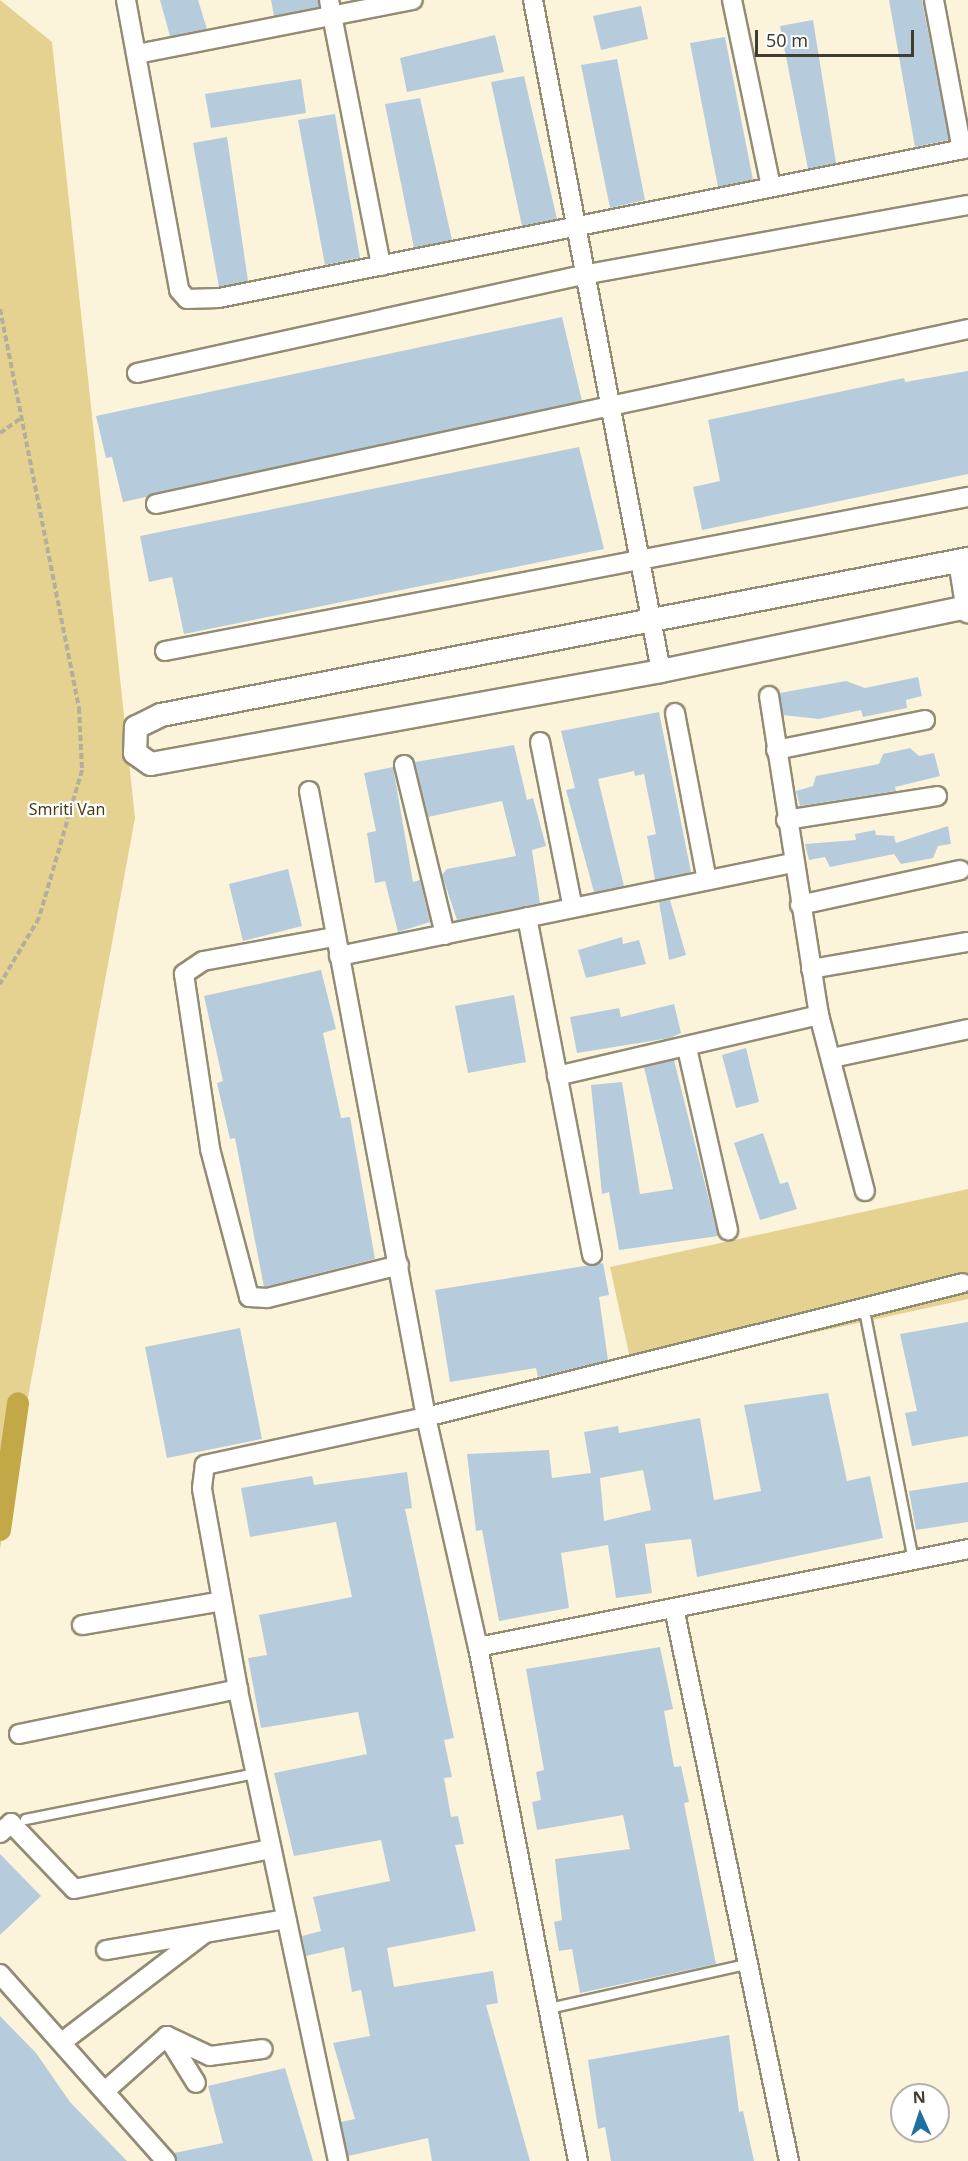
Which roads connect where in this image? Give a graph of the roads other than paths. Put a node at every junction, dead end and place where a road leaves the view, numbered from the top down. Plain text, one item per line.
1 (126, 0) edge
2 (413, 0) edge
3 (532, 0) edge
4 (732, 0) edge
5 (934, 0) edge
6 (331, 8) edge
7 (137, 54) junction
8 (965, 149) edge
9 (771, 188) junction
10 (968, 205) edge
11 (579, 227) junction
12 (381, 266) junction
13 (588, 274) junction
14 (968, 329) edge
15 (137, 373) dead end
16 (614, 404) junction
17 (968, 497) edge
18 (156, 504) dead end
19 (642, 555) junction
20 (964, 560) edge
21 (968, 608) edge
22 (650, 619) junction
23 (165, 651) dead end
24 (661, 671) junction
25 (769, 696) dead end
26 (675, 713) dead end
27 (925, 720) dead end
28 (540, 742) dead end
29 (776, 750) junction
30 (404, 765) dead end
31 (309, 791) dead end
32 (937, 796) dead end
33 (786, 820) junction
34 (792, 862) junction
35 (960, 870) dead end
36 (707, 880) junction
37 (800, 905) junction
38 (573, 908) junction
39 (527, 917) junction
40 (445, 935) junction
41 (334, 937) junction
42 (968, 942) edge
43 (339, 956) junction
44 (811, 969) junction
45 (819, 1015) junction
46 (968, 1029) edge
47 (687, 1048) junction
48 (832, 1058) junction
49 (557, 1076) junction
50 (865, 1191) dead end
51 (728, 1230) dead end
52 (592, 1255) dead end
53 (399, 1265) junction
54 (963, 1283) dead end
55 (863, 1305) junction
56 (426, 1417) junction
57 (968, 1549) edge
58 (913, 1560) junction
59 (222, 1601) junction
60 (674, 1608) junction
61 (82, 1625) dead end
62 (478, 1647) junction
63 (238, 1689) junction
64 (20, 1734) dead end
65 (255, 1773) junction
66 (24, 1819) dead end
67 (0, 1833) edge
68 (271, 1849) junction
69 (286, 1919) junction
70 (206, 1933) junction
71 (106, 1950) dead end
72 (746, 1964) junction
73 (0, 1974) edge
74 (549, 2008) junction
75 (166, 2036) junction
76 (62, 2042) junction
77 (263, 2049) dead end
78 (196, 2083) dead end
79 (105, 2091) junction
80 (166, 2161) edge
81 (338, 2161) edge
82 (578, 2161) edge
83 (789, 2161) edge

1 - 7 street
2 - 6 street
3 - 11 street
4 - 9 street
5 - 8 street
6 - 7 street
6 - 12 street
7 - 12 street
8 - 9 street
9 - 11 street
10 - 13 street
11 - 12 street
11 - 13 street
13 - 15 street
13 - 16 street
14 - 16 street
16 - 18 street
16 - 19 street
17 - 19 street
19 - 22 street
19 - 23 street
20 - 21 street
20 - 22 street
21 - 24 street
22 - 24 street
22 - 24 street
25 - 29 street
26 - 36 street
27 - 29 street
28 - 38 street
29 - 33 street
30 - 40 street
31 - 41 street
32 - 33 street
33 - 34 street
34 - 36 street
34 - 37 street
35 - 37 street
36 - 38 street
37 - 44 street
38 - 39 street
39 - 40 street
39 - 49 street
40 - 43 street
41 - 43 street
41 - 53 street
42 - 44 street
43 - 53 street
44 - 45 street
45 - 47 street
45 - 48 street
46 - 48 street
47 - 49 street
47 - 51 street
48 - 50 street
49 - 52 street
53 - 56 street
54 - 55 street
55 - 56 street
55 - 58 lane
56 - 59 street
56 - 62 street
57 - 58 street
58 - 60 street
59 - 61 street
59 - 63 street
60 - 62 street
60 - 72 street
62 - 74 street
63 - 64 street
63 - 65 street
65 - 66 lane
65 - 68 street
67 - 68 street
68 - 69 street
69 - 70 street
69 - 81 street
70 - 71 street
70 - 76 street
72 - 74 lane
72 - 83 street
73 - 76 street
74 - 82 street
75 - 77 street
75 - 78 street
75 - 79 street
76 - 79 street
79 - 80 street

